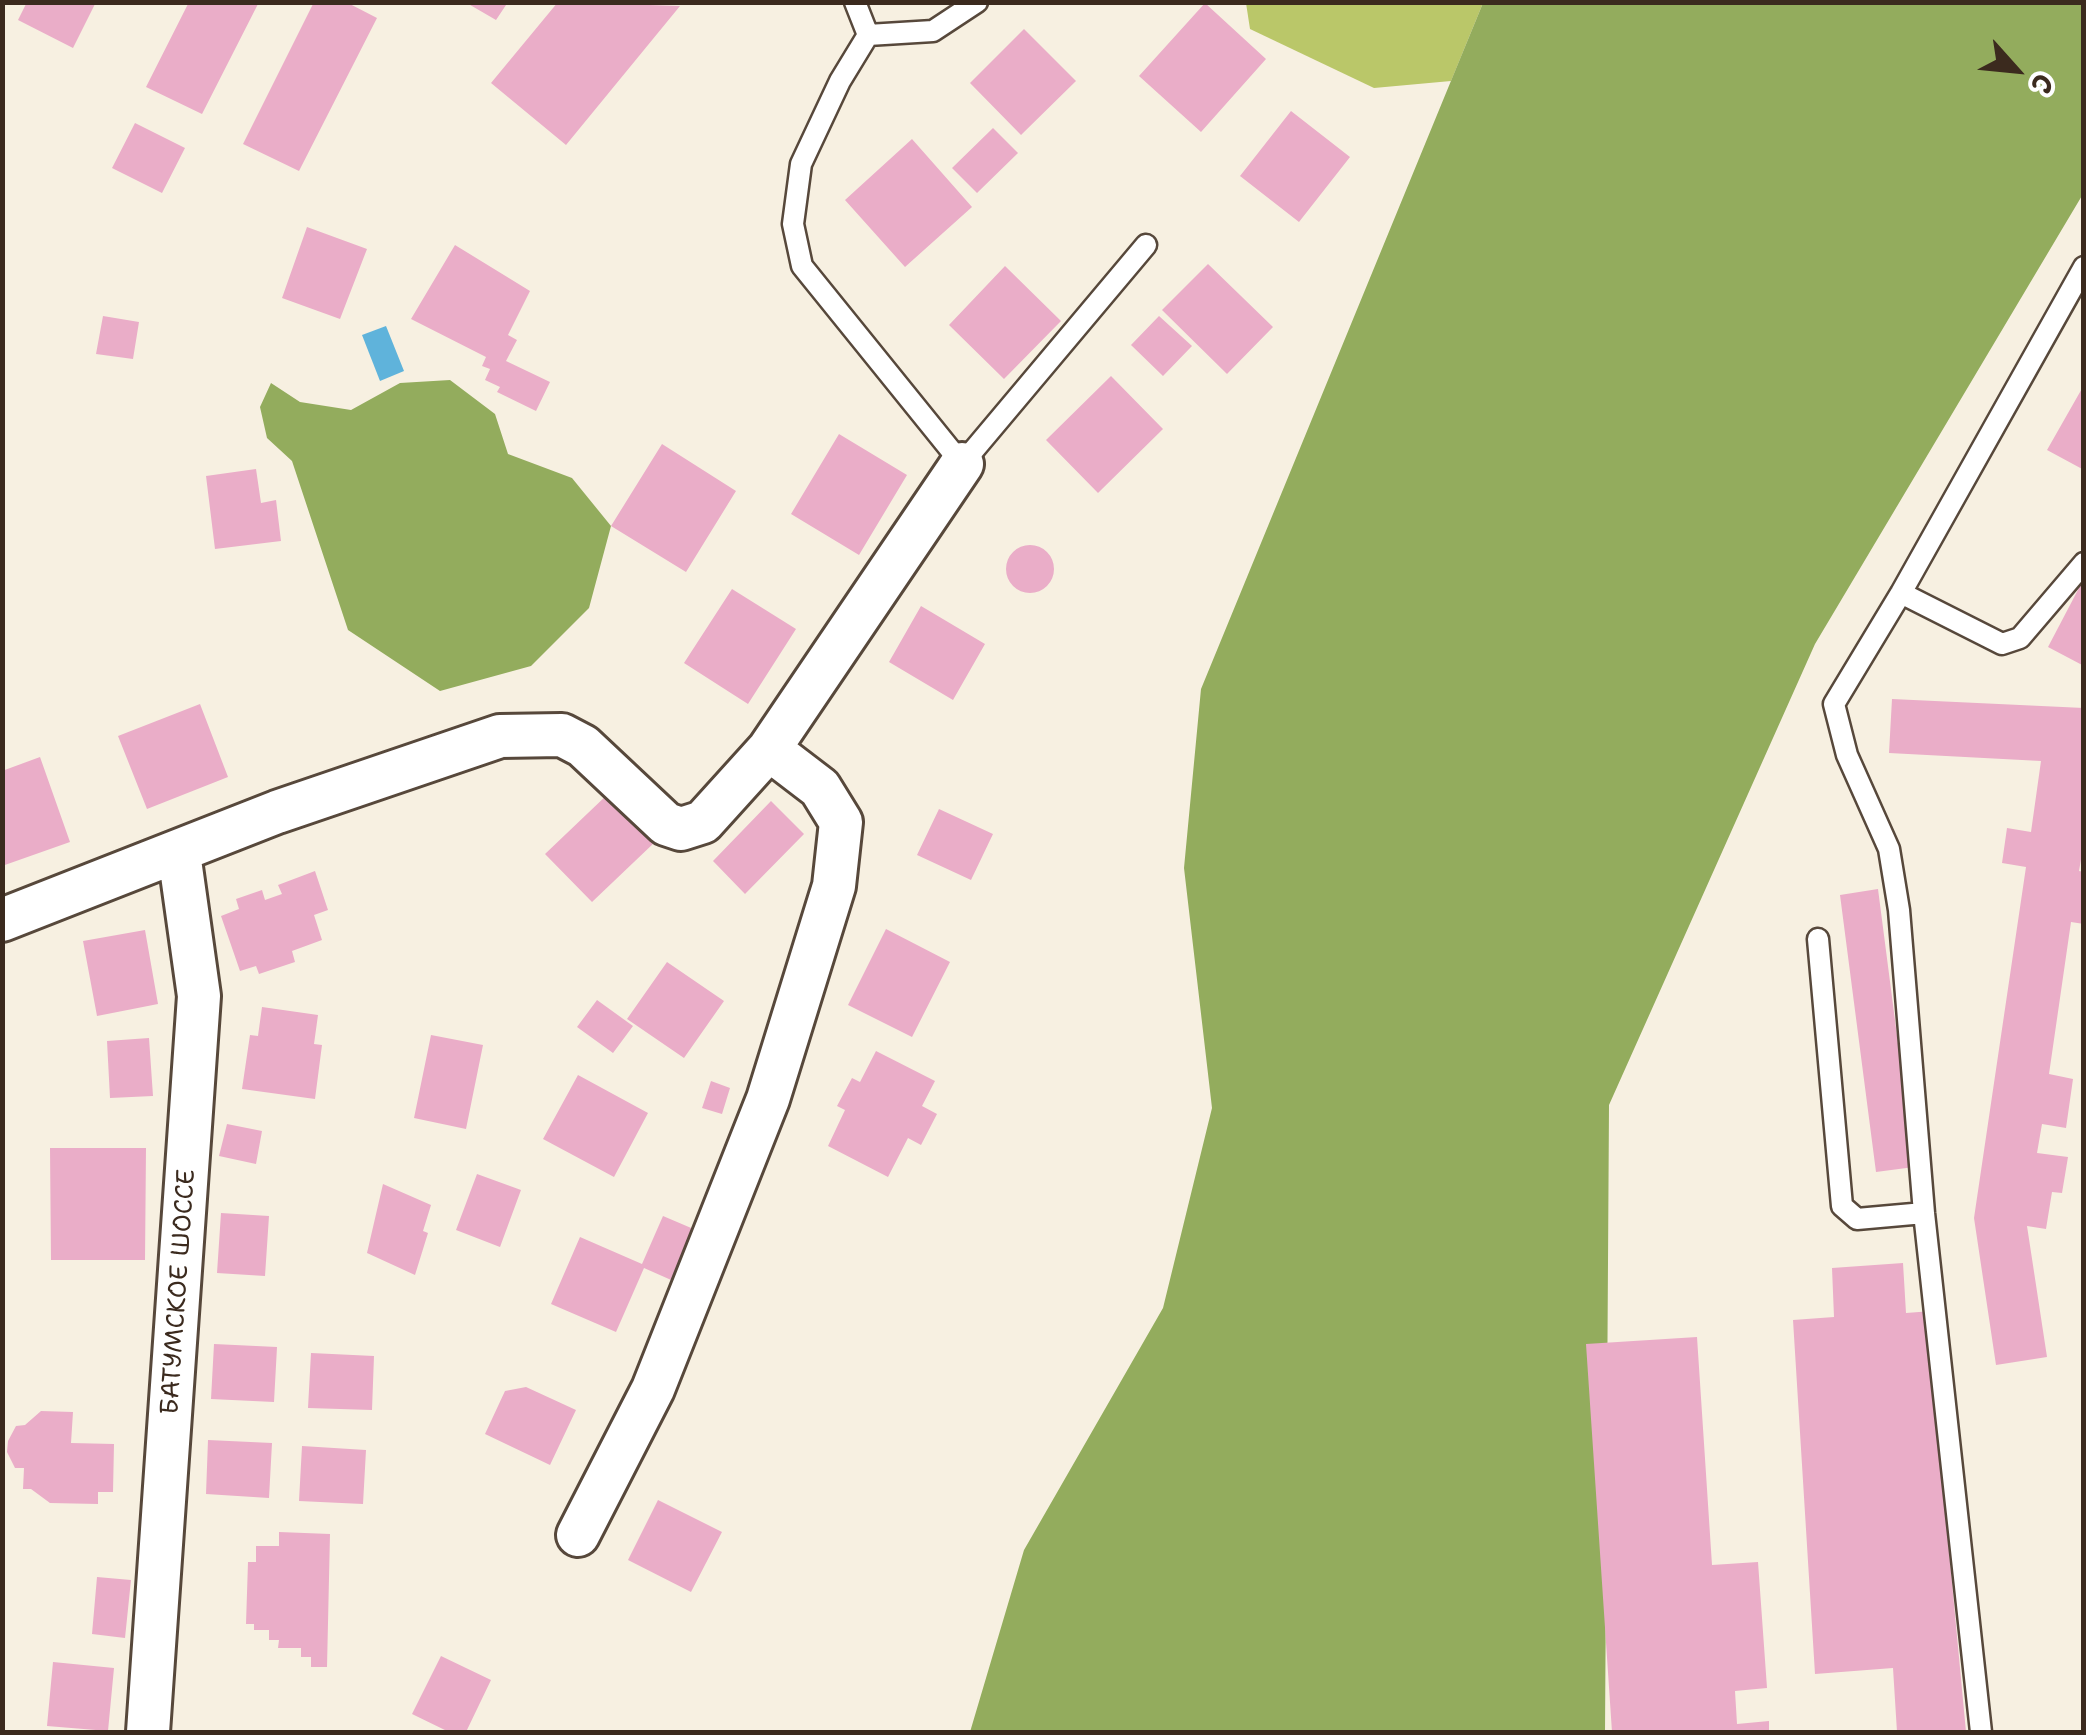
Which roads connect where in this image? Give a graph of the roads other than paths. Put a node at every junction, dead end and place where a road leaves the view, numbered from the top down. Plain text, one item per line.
1 (855, 2) edge
2 (976, 2) edge
3 (868, 35) junction
4 (1146, 244) dead end
5 (2084, 266) edge
6 (962, 464) junction
7 (2084, 563) edge
8 (1901, 594) junction
9 (769, 749) junction
10 (179, 852) junction
11 (2, 920) edge
12 (1818, 939) dead end
13 (1924, 1213) junction
14 (578, 1535) dead end
15 (148, 1732) edge
16 (1981, 1732) edge

1 - 3 lane
2 - 3 lane
3 - 6 lane
4 - 6 lane
5 - 8 lane
6 - 9 street
7 - 8 lane
8 - 13 lane
9 - 10 street
9 - 14 street
10 - 11 street
10 - 15 street, БАТУМСКОЕ ШОССЕ
12 - 13 lane
13 - 16 lane

